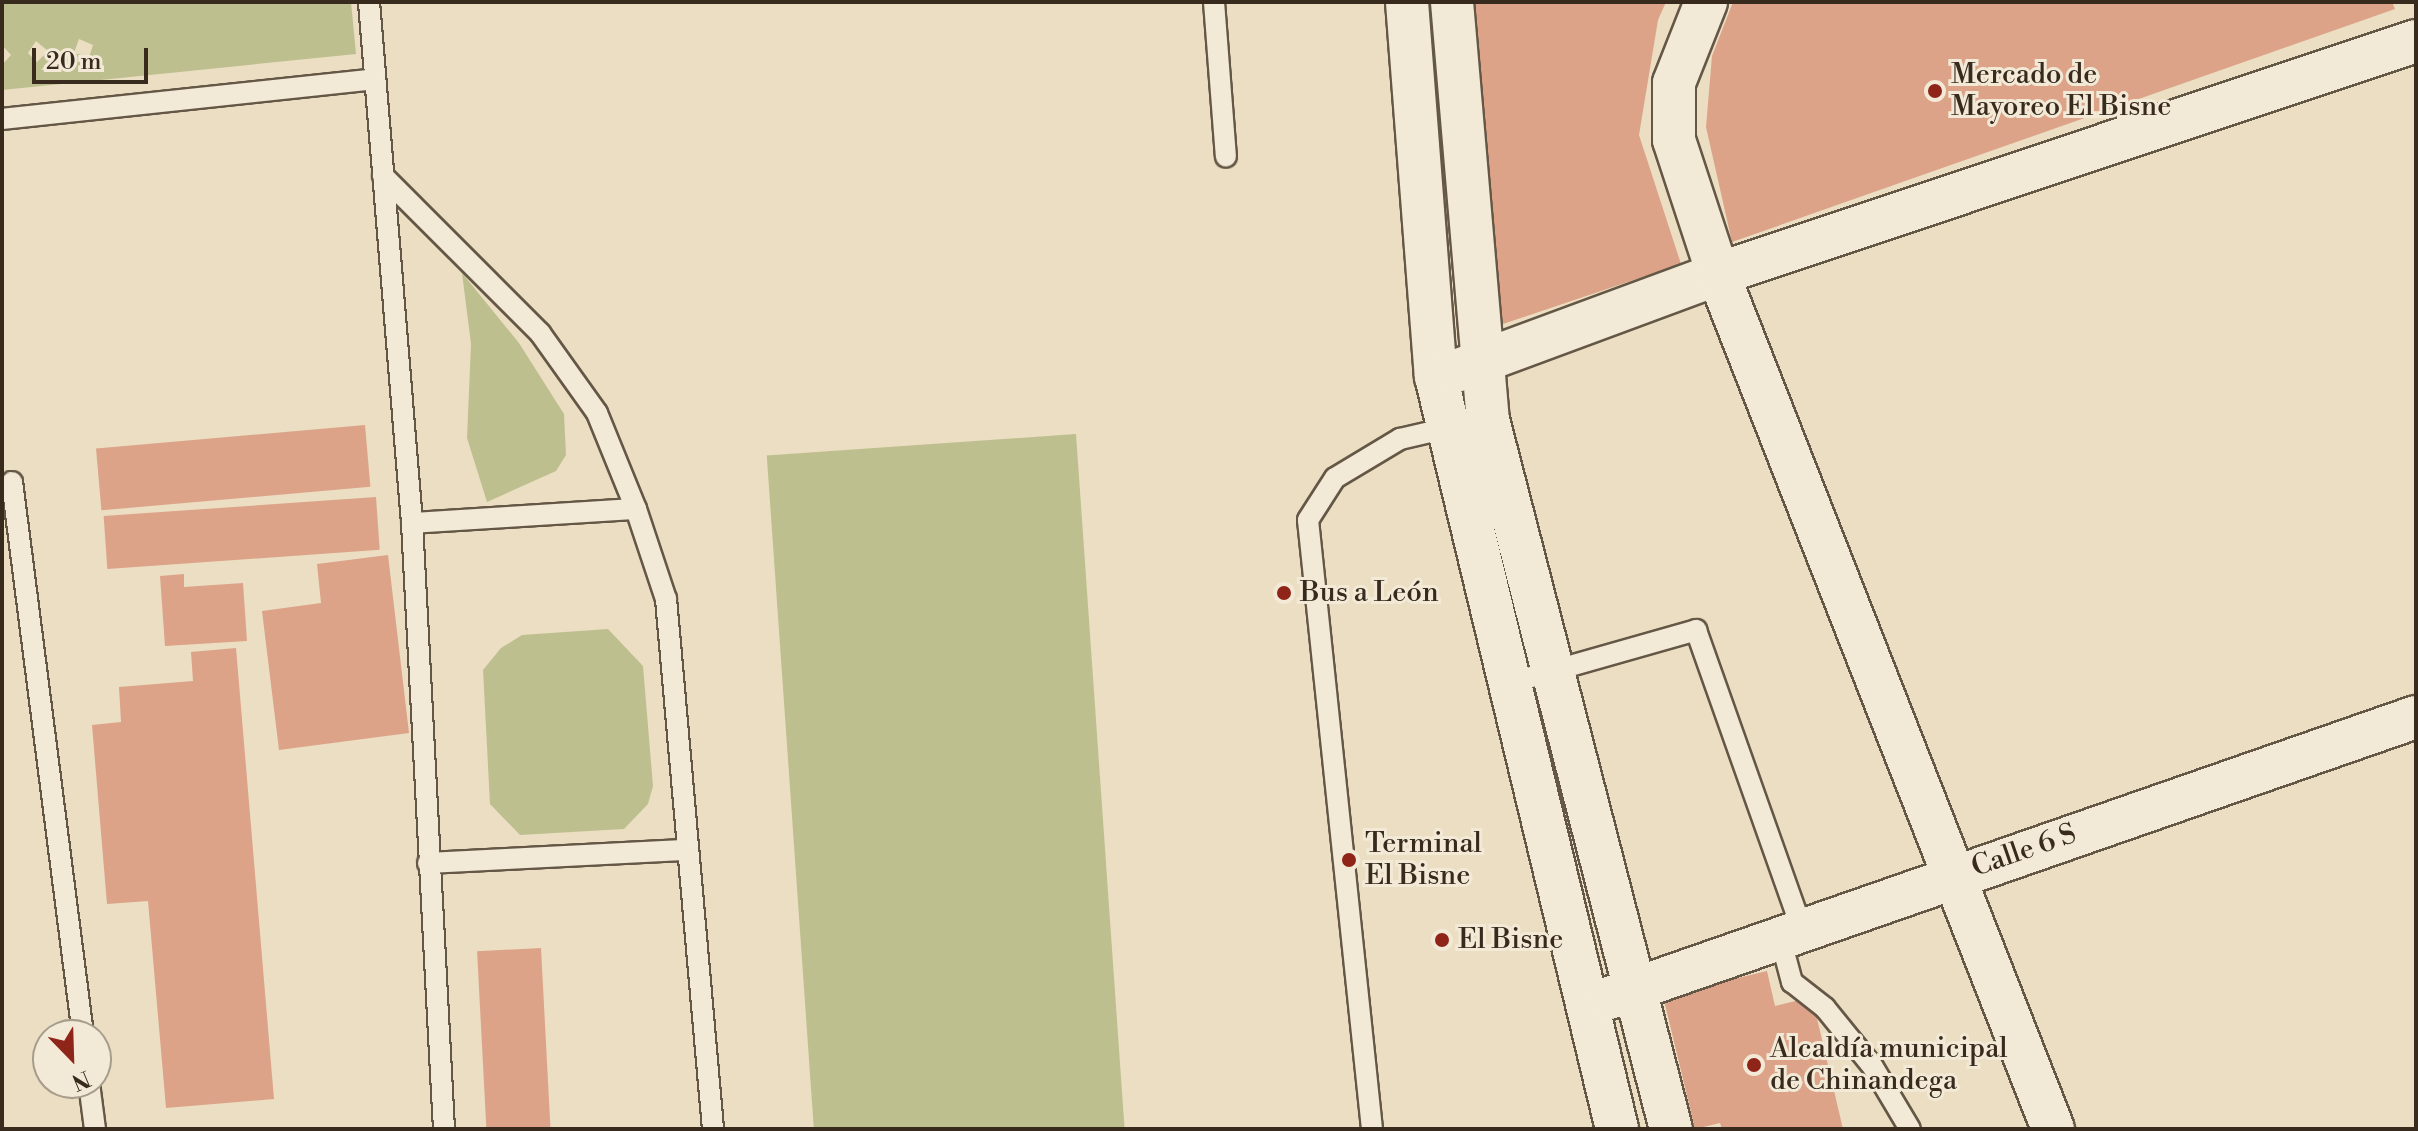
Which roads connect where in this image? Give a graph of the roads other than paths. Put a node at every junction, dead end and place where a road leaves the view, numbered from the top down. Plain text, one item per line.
1 (369, 2) edge
2 (1214, 2) edge
3 (1407, 2) edge
4 (1452, 2) edge
5 (1706, 2) edge
6 (2416, 41) edge
7 (375, 79) junction
8 (2, 119) edge
9 (1226, 157) dead end
10 (383, 176) junction
11 (1718, 274) junction
12 (1480, 365) junction
13 (1436, 376) junction
14 (1488, 420) junction
15 (1446, 428) junction
16 (12, 482) dead end
17 (636, 509) junction
18 (412, 523) junction
19 (1553, 671) junction
20 (1507, 684) junction
21 (2416, 717) edge
22 (688, 850) junction
23 (428, 863) junction
24 (1951, 877) junction
25 (1791, 933) junction
26 (1634, 990) junction
27 (1586, 1005) junction
28 (81, 1019) edge
29 (91, 1099) edge
30 (95, 1129) edge
31 (444, 1129) edge
32 (713, 1129) edge
33 (1372, 1129) edge
34 (1617, 1129) edge
35 (1671, 1129) edge
36 (1910, 1129) edge
37 (2053, 1129) edge

1 - 7 lane
2 - 9 lane
3 - 13 street
4 - 12 street
5 - 11 street
6 - 11 street
7 - 8 lane
7 - 10 lane
10 - 17 lane
10 - 18 lane
11 - 12 street
11 - 24 street
12 - 13 street
12 - 14 street
13 - 15 street
14 - 15 lane
14 - 19 street
15 - 20 street
15 - 33 lane
16 - 28 lane
17 - 18 lane
17 - 22 lane
18 - 23 lane
19 - 20 lane
19 - 25 lane
19 - 26 street
20 - 27 street
21 - 24 street, Calle 6 S
22 - 23 lane
22 - 32 lane
23 - 31 lane
24 - 25 street, Calle 6 S
24 - 37 street
25 - 26 street, Calle 6 S
25 - 36 lane
26 - 27 street, Calle 6 S
26 - 35 street
27 - 34 street
29 - 30 lane

